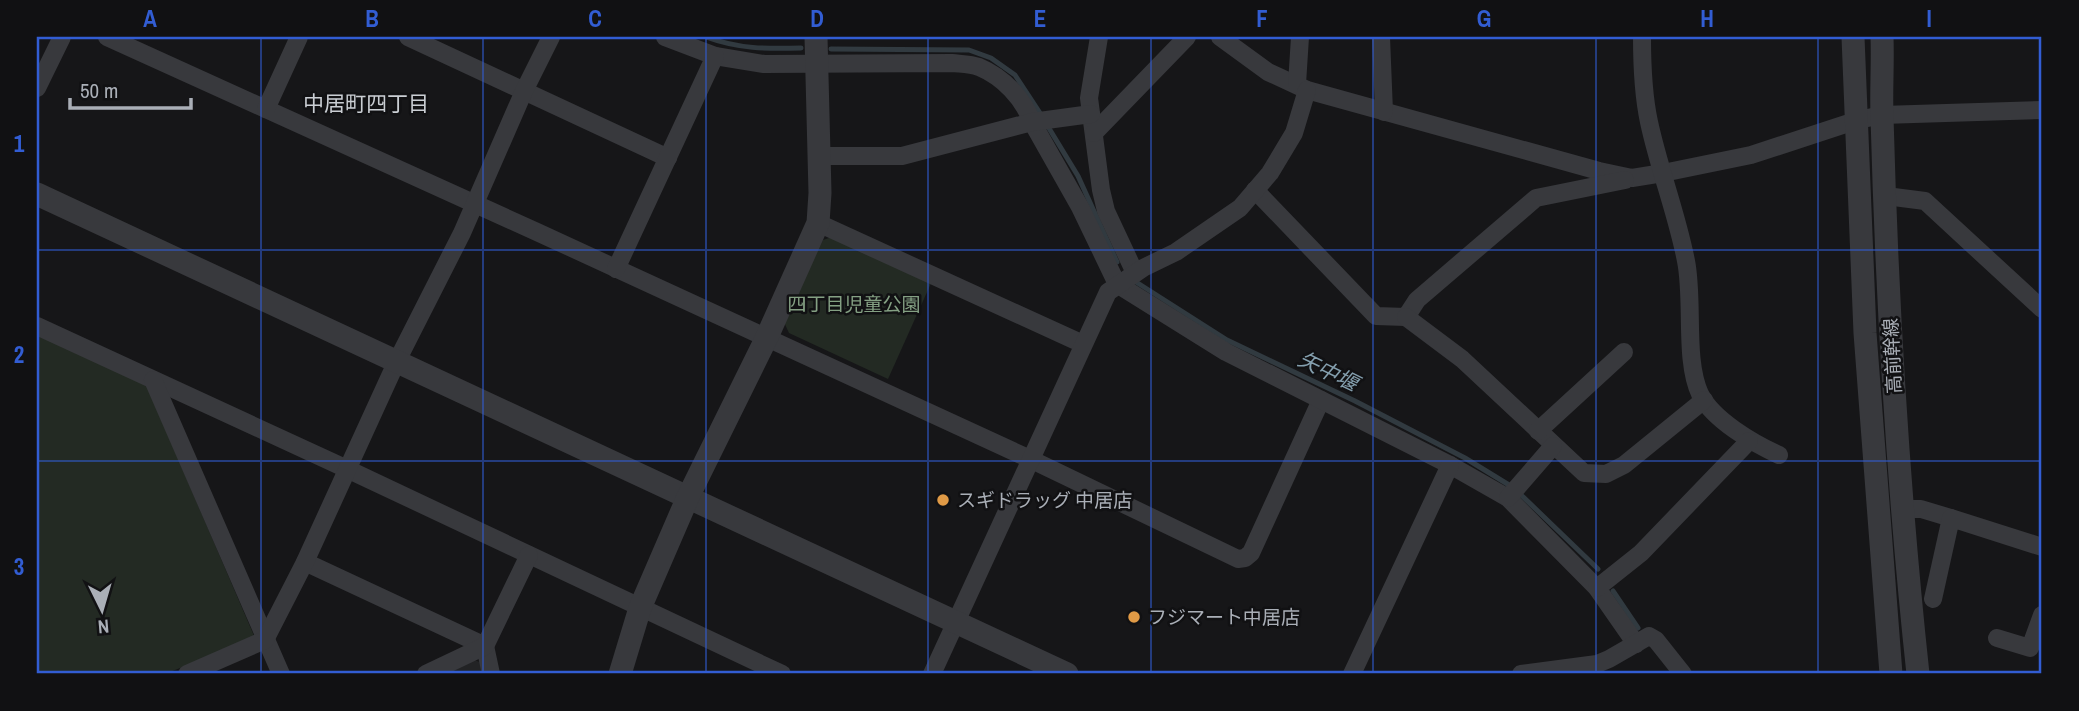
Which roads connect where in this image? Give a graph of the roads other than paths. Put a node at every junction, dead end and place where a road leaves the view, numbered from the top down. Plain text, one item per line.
1 (61, 37) edge
2 (107, 37) edge
3 (299, 37) edge
4 (408, 37) edge
5 (551, 37) edge
6 (665, 37) edge
7 (816, 37) edge
8 (1099, 37) edge
9 (1187, 37) edge
10 (1220, 37) edge
11 (1300, 37) edge
12 (1381, 37) edge
13 (1642, 37) edge
14 (1853, 37) edge
15 (1882, 37) edge
16 (715, 56) junction
17 (816, 63) junction
18 (1302, 87) junction
19 (37, 88) edge
20 (524, 91) junction
21 (267, 109) junction
22 (2042, 110) edge
23 (1384, 111) junction
24 (1091, 114) junction
25 (1882, 115) junction
26 (1858, 120) junction
27 (1032, 122) junction
28 (1094, 133) junction
29 (819, 156) junction
30 (668, 158) junction
31 (1663, 173) junction
32 (1632, 178) junction
33 (1255, 190) junction
34 (37, 194) edge
35 (1886, 196) junction
36 (476, 204) junction
37 (818, 223) junction
38 (616, 269) junction
39 (1135, 273) junction
40 (1117, 284) junction
41 (2042, 309) edge
42 (1406, 317) junction
43 (37, 326) edge
44 (766, 339) junction
45 (1083, 344) junction
46 (1625, 352) dead end
47 (396, 363) junction
48 (153, 380) junction
49 (1321, 400) junction
50 (1704, 400) junction
51 (1538, 431) junction
52 (1749, 441) junction
53 (1553, 446) junction
54 (1779, 455) dead end
55 (1030, 460) junction
56 (1450, 466) junction
57 (348, 469) junction
58 (688, 497) junction
59 (1508, 498) junction
60 (1903, 509) junction
61 (1951, 518) junction
62 (2042, 547) edge
63 (530, 555) junction
64 (304, 562) junction
65 (1597, 587) junction
66 (1933, 599) dead end
67 (640, 608) junction
68 (2042, 615) edge
69 (956, 622) junction
70 (1997, 638) dead end
71 (265, 640) junction
72 (1636, 644) junction
73 (485, 646) junction
74 (1577, 671) edge
75 (1886, 671) edge
76 (1921, 673) edge
77 (187, 674) edge
78 (281, 674) edge
79 (426, 674) edge
80 (491, 674) edge
81 (620, 674) edge
82 (782, 674) edge
83 (932, 674) edge
84 (1067, 674) edge
85 (1352, 674) edge
86 (1521, 674) edge
87 (1683, 674) edge

1 - 19 street
2 - 21 street
3 - 21 street
4 - 20 street
5 - 20 street
6 - 16 street
7 - 17 street
8 - 24 street
9 - 28 street
10 - 18 street
11 - 18 street
12 - 23 street
13 - 31 street
14 - 26 street, 高前幹線
15 - 25 street, 高前幹線
16 - 17 street
16 - 30 street
17 - 27 street
17 - 29 street
18 - 23 street
18 - 33 street
20 - 30 street
20 - 36 street
21 - 36 street
22 - 25 street
23 - 32 street
24 - 27 street
24 - 28 street
25 - 26 street
25 - 35 street, 高前幹線
26 - 31 street
26 - 75 street, 高前幹線
27 - 29 street
27 - 40 street
28 - 39 street
29 - 37 street
30 - 38 street
31 - 32 street
31 - 50 street
32 - 42 street
33 - 39 street
33 - 42 street
34 - 47 street
35 - 41 street
35 - 60 street, 高前幹線
36 - 38 street
36 - 47 street
37 - 44 street
37 - 45 street
38 - 44 street
39 - 40 street
40 - 45 street
40 - 49 street
42 - 51 street
43 - 48 street
44 - 55 street
44 - 58 street
45 - 55 street
46 - 51 street
47 - 57 street
47 - 58 street
48 - 57 street
48 - 71 street
49 - 55 street
49 - 56 street
50 - 52 street
50 - 53 street
51 - 53 street
52 - 54 street
52 - 65 street
53 - 59 street
55 - 69 street
56 - 59 street
56 - 85 street
57 - 63 street
57 - 64 street
58 - 67 street
58 - 69 street
59 - 65 street
60 - 61 street
60 - 76 street, 高前幹線
61 - 62 street
61 - 66 street
63 - 67 street
63 - 73 street
64 - 71 street
64 - 73 street
65 - 72 street
67 - 81 street
67 - 82 street
68 - 70 street
69 - 83 street
69 - 84 street
71 - 77 street
71 - 78 street
72 - 74 street
72 - 87 street
73 - 79 street
73 - 80 street
74 - 86 street

